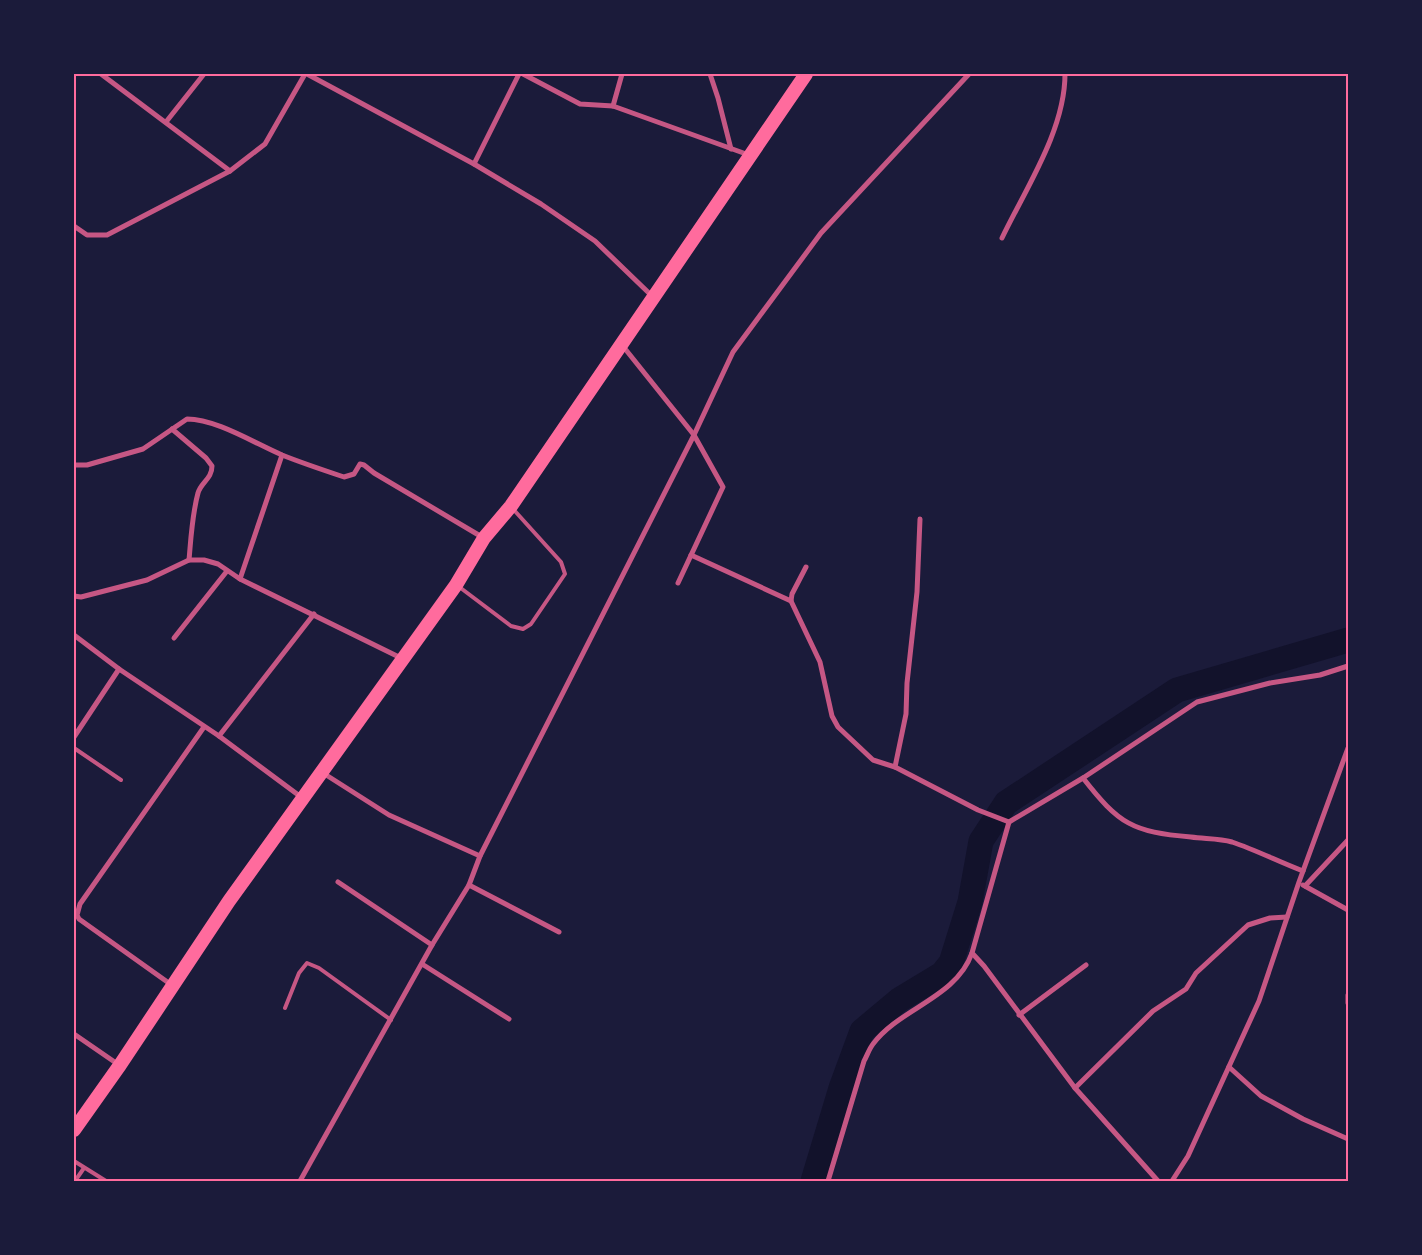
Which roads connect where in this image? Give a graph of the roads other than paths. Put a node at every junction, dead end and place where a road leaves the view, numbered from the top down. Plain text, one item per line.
1 (101, 74) edge
2 (204, 74) edge
3 (306, 74) edge
4 (519, 74) edge
5 (523, 74) edge
6 (622, 74) edge
7 (710, 74) edge
8 (806, 74) edge
9 (968, 74) edge
10 (1065, 74) edge
11 (613, 106) junction
12 (166, 122) junction
13 (731, 149) junction
14 (751, 156) junction
15 (474, 164) junction
16 (230, 171) junction
17 (74, 226) edge
18 (1002, 238) dead end
19 (652, 297) junction
20 (622, 345) junction
21 (172, 429) junction
22 (694, 435) junction
23 (282, 455) junction
24 (74, 465) edge
25 (511, 506) junction
26 (920, 519) dead end
27 (484, 538) junction
28 (691, 555) junction
29 (189, 560) junction
30 (806, 567) dead end
31 (227, 571) junction
32 (240, 579) junction
33 (678, 583) dead end
34 (456, 585) junction
35 (74, 596) edge
36 (791, 601) junction
37 (314, 614) junction
38 (74, 635) edge
39 (174, 638) dead end
40 (402, 659) junction
41 (1348, 666) edge
42 (120, 669) junction
43 (204, 727) junction
44 (74, 736) edge
45 (219, 736) junction
46 (74, 748) edge
47 (1348, 748) edge
48 (895, 768) junction
49 (323, 772) junction
50 (1083, 778) junction
51 (121, 780) dead end
52 (302, 798) junction
53 (1009, 822) junction
54 (1348, 840) edge
55 (480, 856) junction
56 (1303, 871) junction
57 (338, 882) dead end
58 (1299, 882) junction
59 (469, 885) junction
60 (1305, 886) junction
61 (1348, 910) edge
62 (1287, 917) junction
63 (559, 932) dead end
64 (432, 945) junction
65 (972, 953) junction
66 (422, 964) junction
67 (1086, 965) dead end
68 (173, 986) junction
69 (1348, 995) edge
70 (1348, 1002) edge
71 (285, 1008) dead end
72 (1019, 1015) junction
73 (508, 1019) dead end
74 (391, 1020) junction
75 (74, 1034) edge
76 (120, 1066) junction
77 (1229, 1067) junction
78 (1074, 1088) junction
79 (74, 1130) edge
80 (1348, 1139) edge
81 (74, 1161) edge
82 (84, 1168) junction
83 (75, 1181) edge
84 (106, 1181) edge
85 (300, 1181) edge
86 (828, 1181) edge
87 (1158, 1181) edge
88 (1172, 1181) edge

1 - 12 street
2 - 12 street
3 - 15 street
3 - 16 street
4 - 15 street
5 - 11 street
6 - 11 street
7 - 13 street
8 - 14 highway
9 - 22 street
10 - 18 street
11 - 13 street
12 - 16 street
13 - 14 street
14 - 19 highway
15 - 19 street
16 - 17 street
19 - 20 highway
20 - 22 street
20 - 25 highway
21 - 23 street
21 - 24 street
21 - 29 street
22 - 28 street
22 - 55 street
23 - 27 street
23 - 32 street
25 - 27 highway
25 - 34 lane
26 - 48 street
27 - 34 highway
28 - 33 street
28 - 36 street
29 - 31 street
29 - 35 street
30 - 36 street
31 - 32 street
31 - 39 street
32 - 37 street
34 - 40 highway
36 - 48 street
37 - 40 street
37 - 45 street
38 - 42 street
40 - 49 highway
41 - 50 street
42 - 43 street
42 - 44 street
43 - 45 street
43 - 68 street
45 - 52 street
46 - 51 lane
47 - 56 street
48 - 53 street
49 - 52 highway
49 - 55 street
50 - 53 street
50 - 56 street
52 - 68 highway
53 - 65 street
54 - 60 street
55 - 59 street
56 - 58 street
57 - 64 street
58 - 60 street
58 - 62 street
59 - 63 street
59 - 64 street
60 - 61 street
62 - 77 street
62 - 78 street
64 - 66 street
65 - 72 street
65 - 86 street
66 - 73 street
66 - 74 street
67 - 72 street
68 - 76 highway
69 - 70 street
71 - 74 lane
72 - 78 street
74 - 85 street
75 - 76 street
76 - 79 highway
77 - 80 street
77 - 88 street
78 - 87 street
81 - 82 lane
82 - 83 lane
82 - 84 lane

